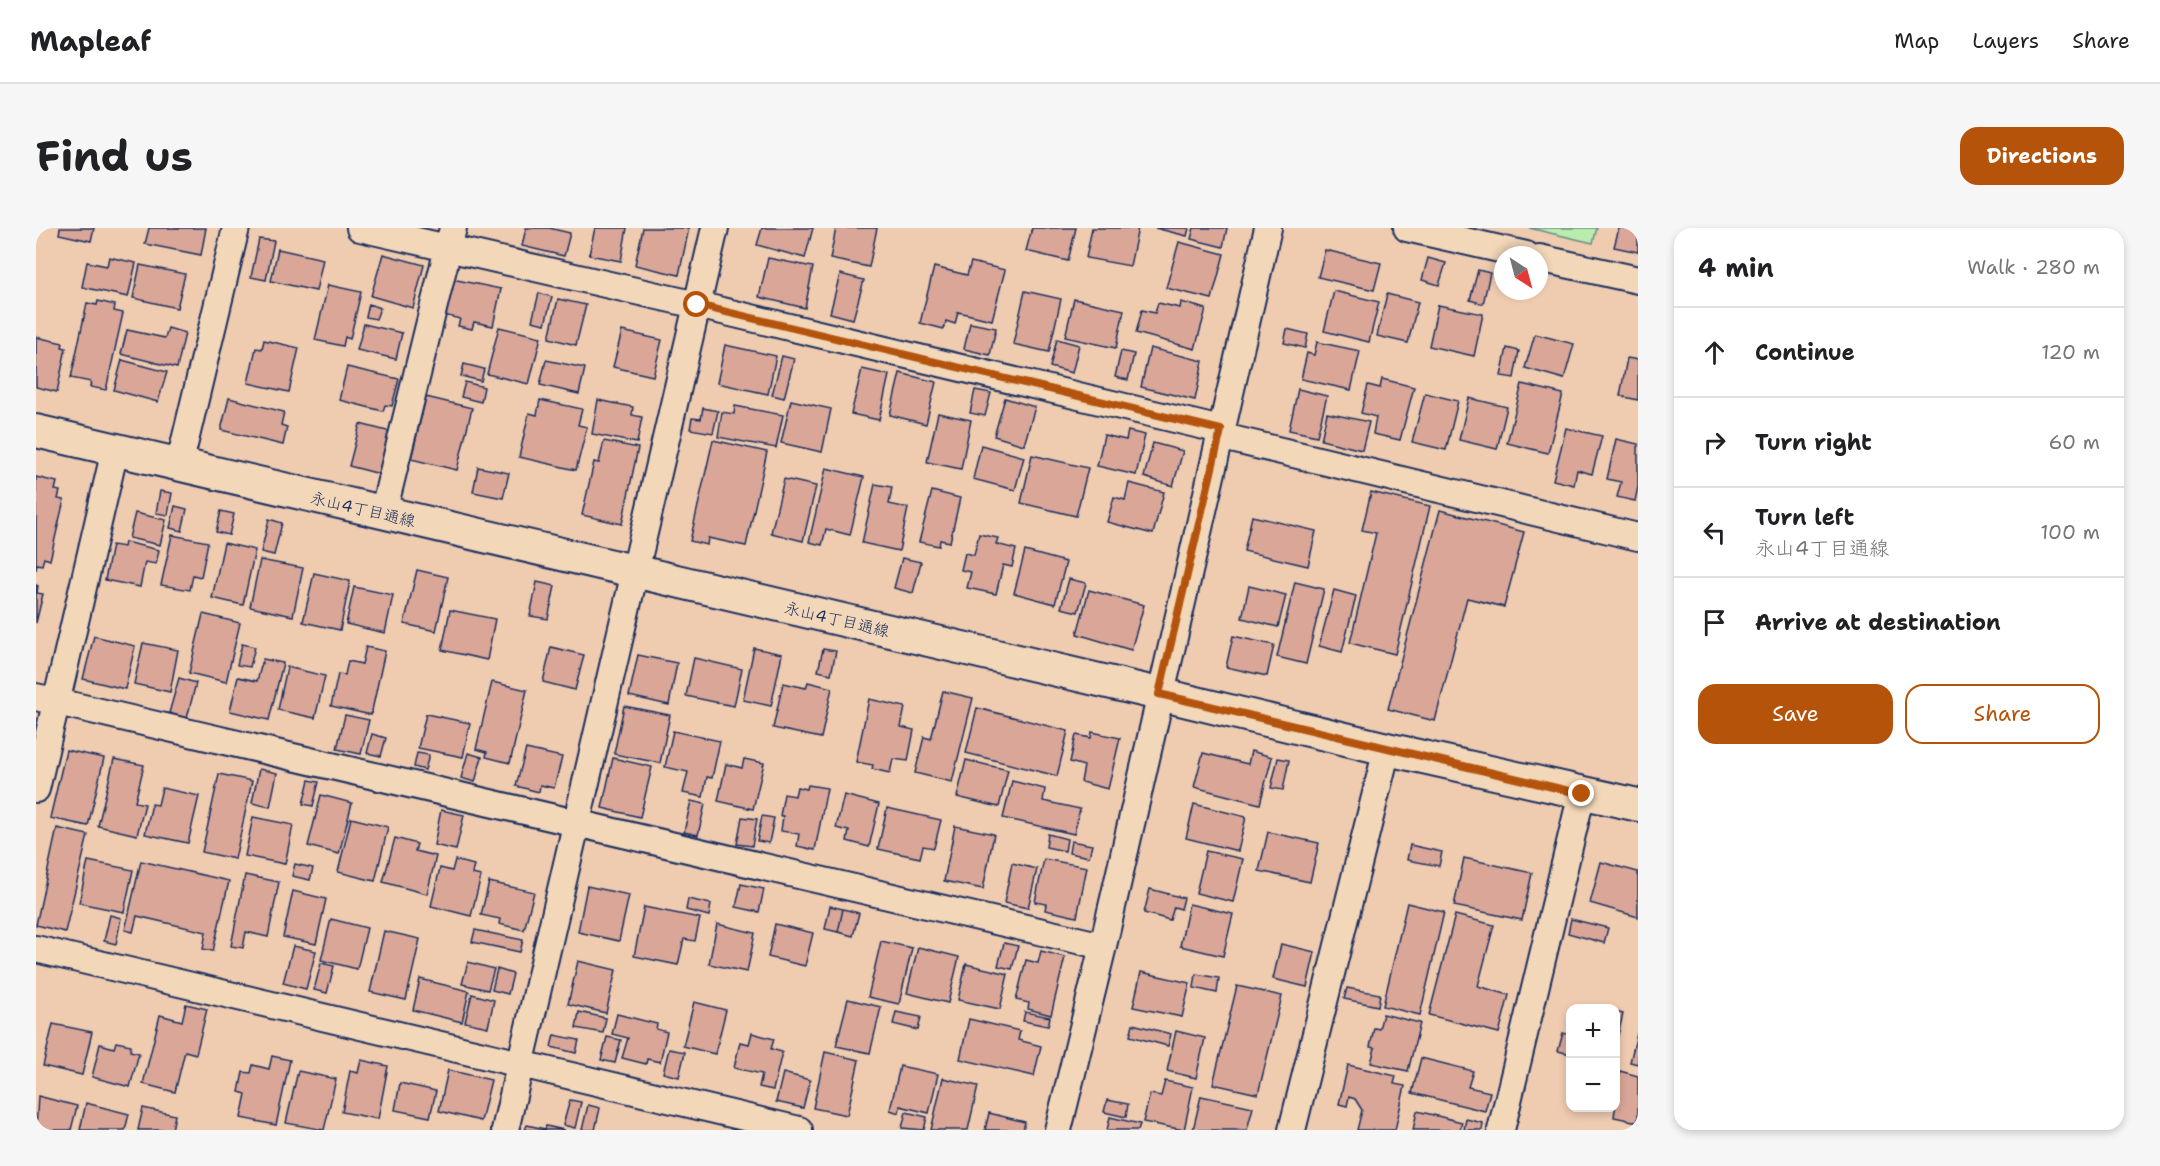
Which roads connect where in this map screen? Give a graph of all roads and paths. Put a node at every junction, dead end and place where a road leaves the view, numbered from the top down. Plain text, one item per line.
1 (236, 228) edge
2 (360, 228) edge
3 (715, 228) edge
4 (1268, 228) edge
5 (1407, 228) edge
6 (451, 238) edge
7 (1494, 248) edge
8 (1548, 260) edge
9 (1638, 280) edge
10 (697, 305) junction
11 (36, 431) edge
12 (1220, 433) junction
13 (115, 450) junction
14 (179, 466) junction
15 (383, 513) junction
16 (1638, 537) edge
17 (635, 572) junction
18 (1159, 694) junction
19 (46, 700) edge
20 (1387, 749) junction
21 (36, 789) edge
22 (1582, 794) junction
23 (1638, 805) edge
24 (576, 822) junction
25 (1103, 946) junction
26 (36, 949) edge
27 (520, 1063) junction
28 (505, 1130) edge
29 (799, 1130) edge
30 (1058, 1130) edge
31 (1292, 1130) edge
32 (1501, 1130) edge

1 - 14 street
2 - 6 street
3 - 10 street
4 - 12 street
5 - 7 street
6 - 10 street
6 - 15 street
8 - 9 street
10 - 12 street
10 - 17 street
11 - 13 street, 永山4丁目通線
12 - 16 street
12 - 18 street
13 - 14 street, 永山4丁目通線
13 - 19 street
14 - 15 street, 永山4丁目通線
15 - 17 street, 永山4丁目通線
17 - 18 street, 永山4丁目通線
17 - 24 street
18 - 20 street, 永山4丁目通線
18 - 25 street
19 - 21 street
19 - 24 street
20 - 22 street, 永山4丁目通線
20 - 31 street
22 - 23 street, 永山4丁目通線
22 - 32 street
24 - 25 street
24 - 27 street
25 - 30 street
26 - 27 street
27 - 28 street
27 - 29 street

